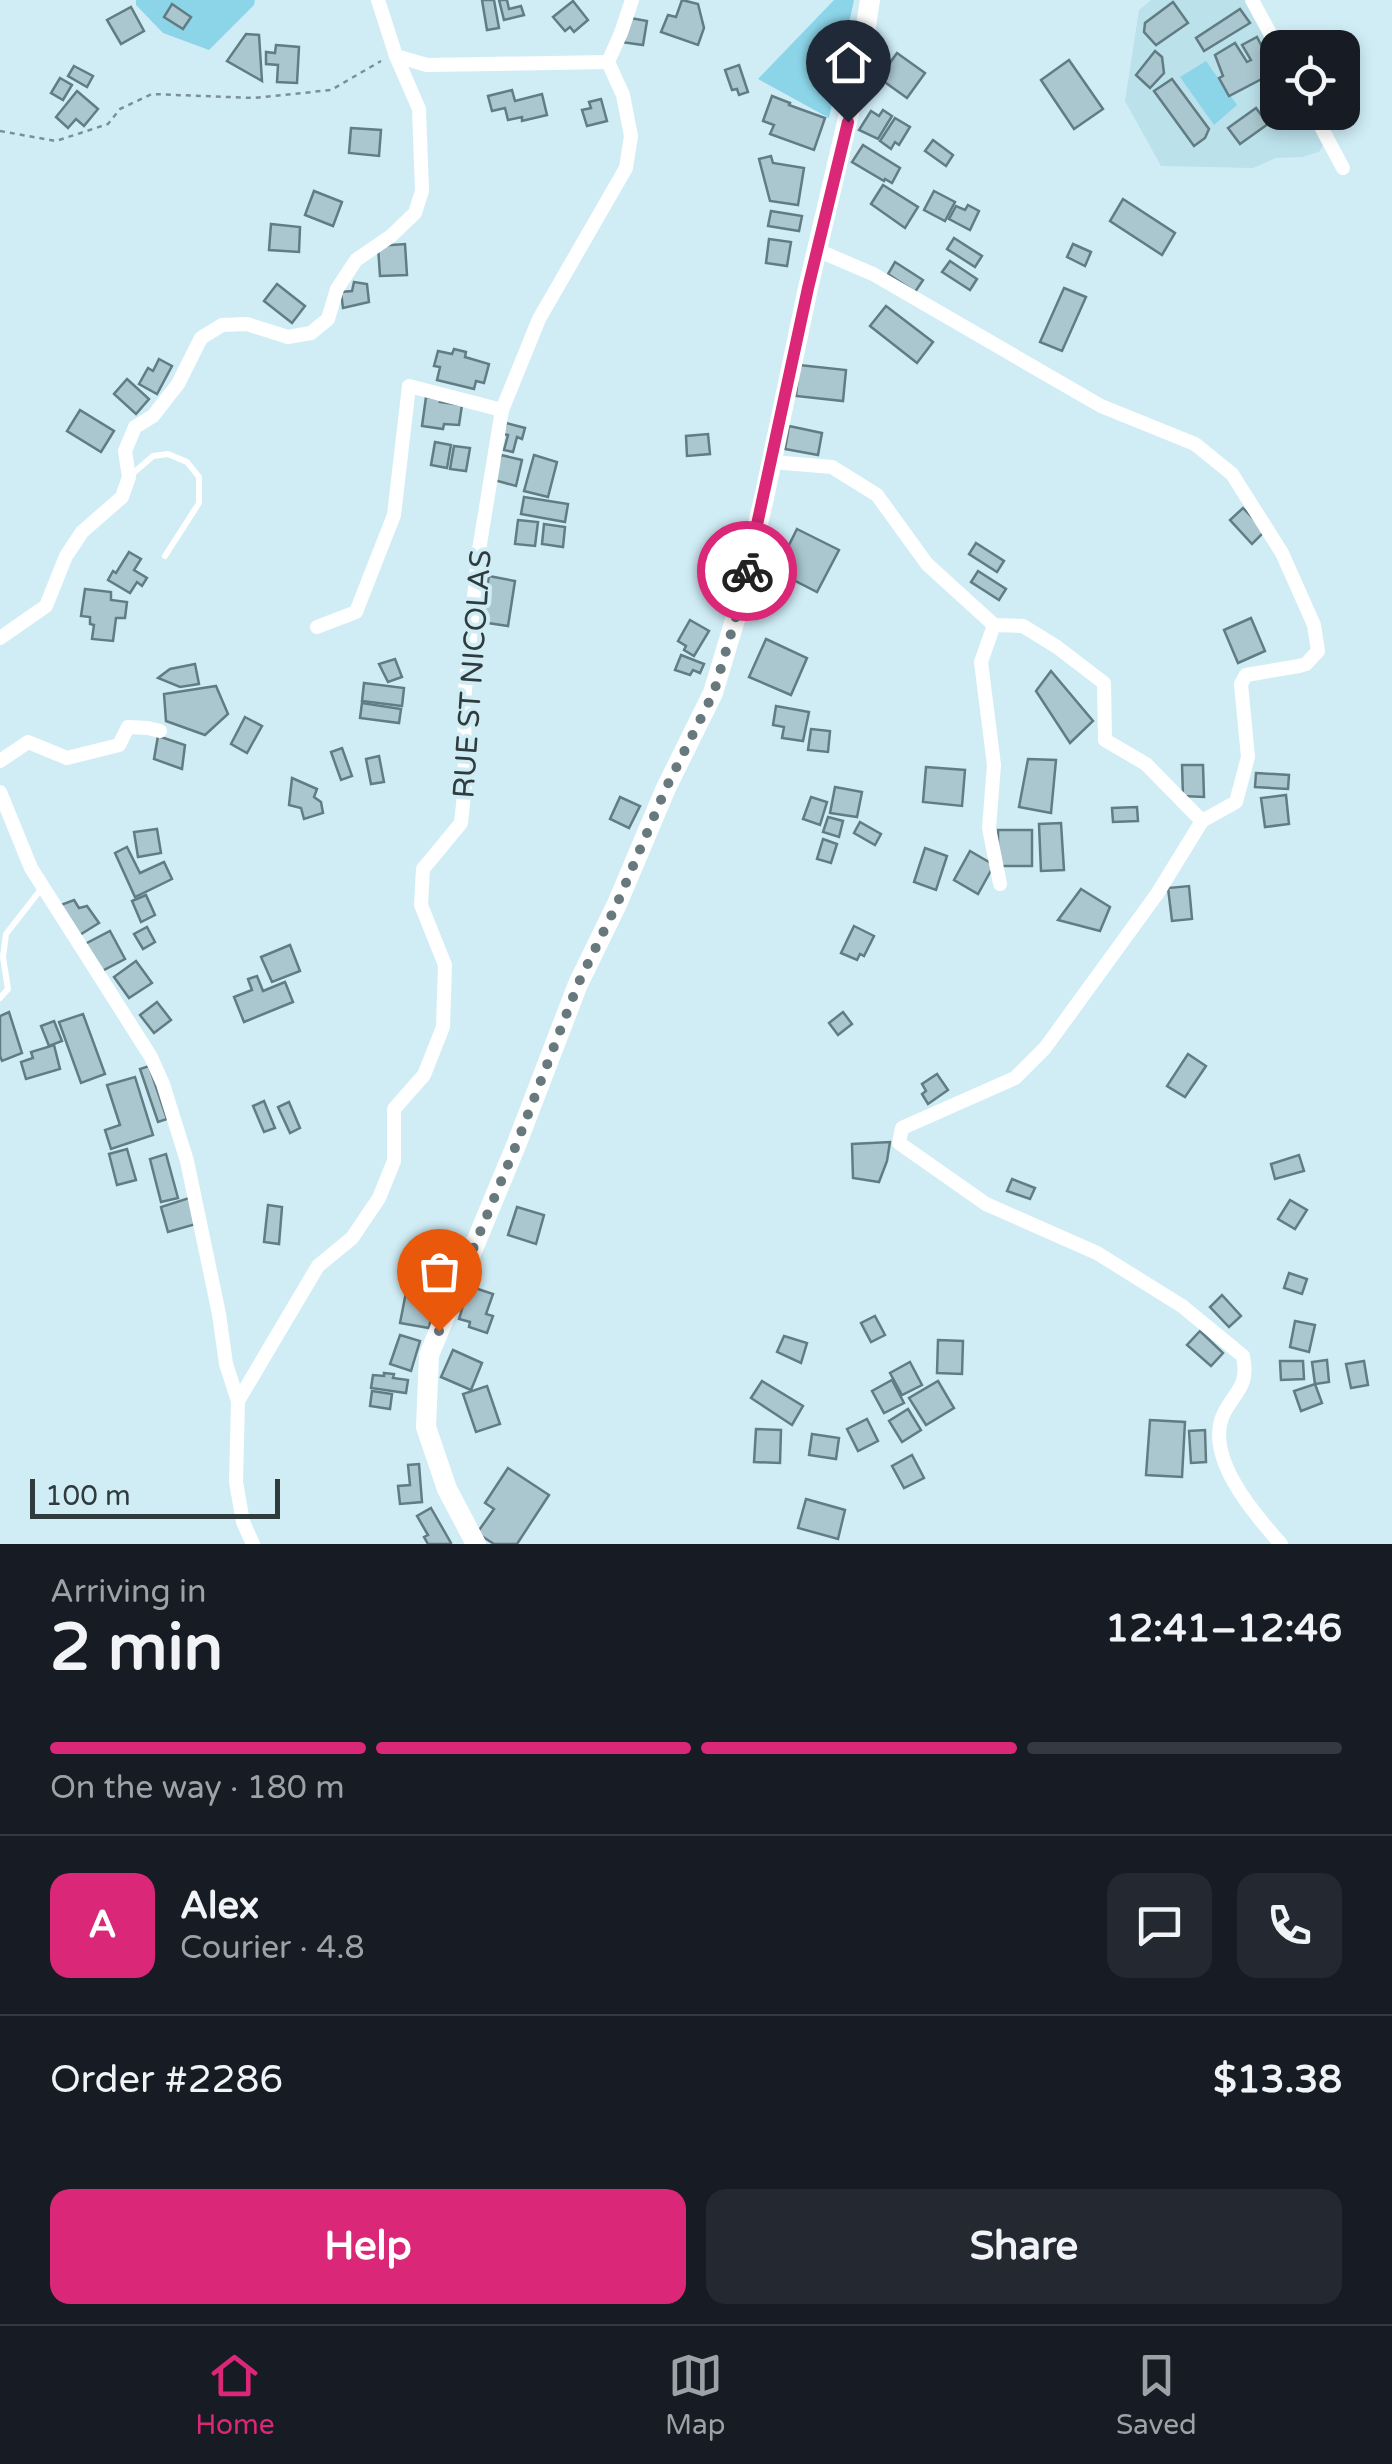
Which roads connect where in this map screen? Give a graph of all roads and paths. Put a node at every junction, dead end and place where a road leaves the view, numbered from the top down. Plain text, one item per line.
1 (378, 0) edge
2 (632, 0) edge
3 (870, 0) edge
4 (1252, 0) edge
5 (1268, 30) edge
6 (396, 55) junction
7 (608, 62) junction
8 (1322, 130) edge
9 (0, 131) edge
10 (1343, 168) dead end
11 (817, 250) junction
12 (502, 410) junction
13 (772, 462) junction
14 (128, 478) junction
15 (165, 556) dead end
16 (994, 624) junction
17 (317, 626) dead end
18 (0, 638) edge
19 (160, 731) dead end
20 (0, 762) edge
21 (0, 792) edge
22 (1202, 820) junction
23 (1000, 884) dead end
24 (42, 887) junction
25 (0, 998) edge
26 (238, 1401) junction
27 (253, 1544) edge
28 (476, 1544) edge
29 (1281, 1544) edge

1 - 6 street
2 - 7 street
3 - 11 main road
4 - 5 street
6 - 7 street
6 - 9 path
6 - 14 street
7 - 12 street, RUE ST NICOLAS
8 - 10 street
11 - 13 main road
11 - 22 street
12 - 17 street
12 - 26 street, RUE ST NICOLAS
13 - 16 street
13 - 28 main road
14 - 15 lane
14 - 18 street
16 - 22 street
16 - 23 street
19 - 20 street
21 - 24 street
22 - 29 street
24 - 25 lane
24 - 26 street
26 - 27 street, RUE ST NICOLAS

